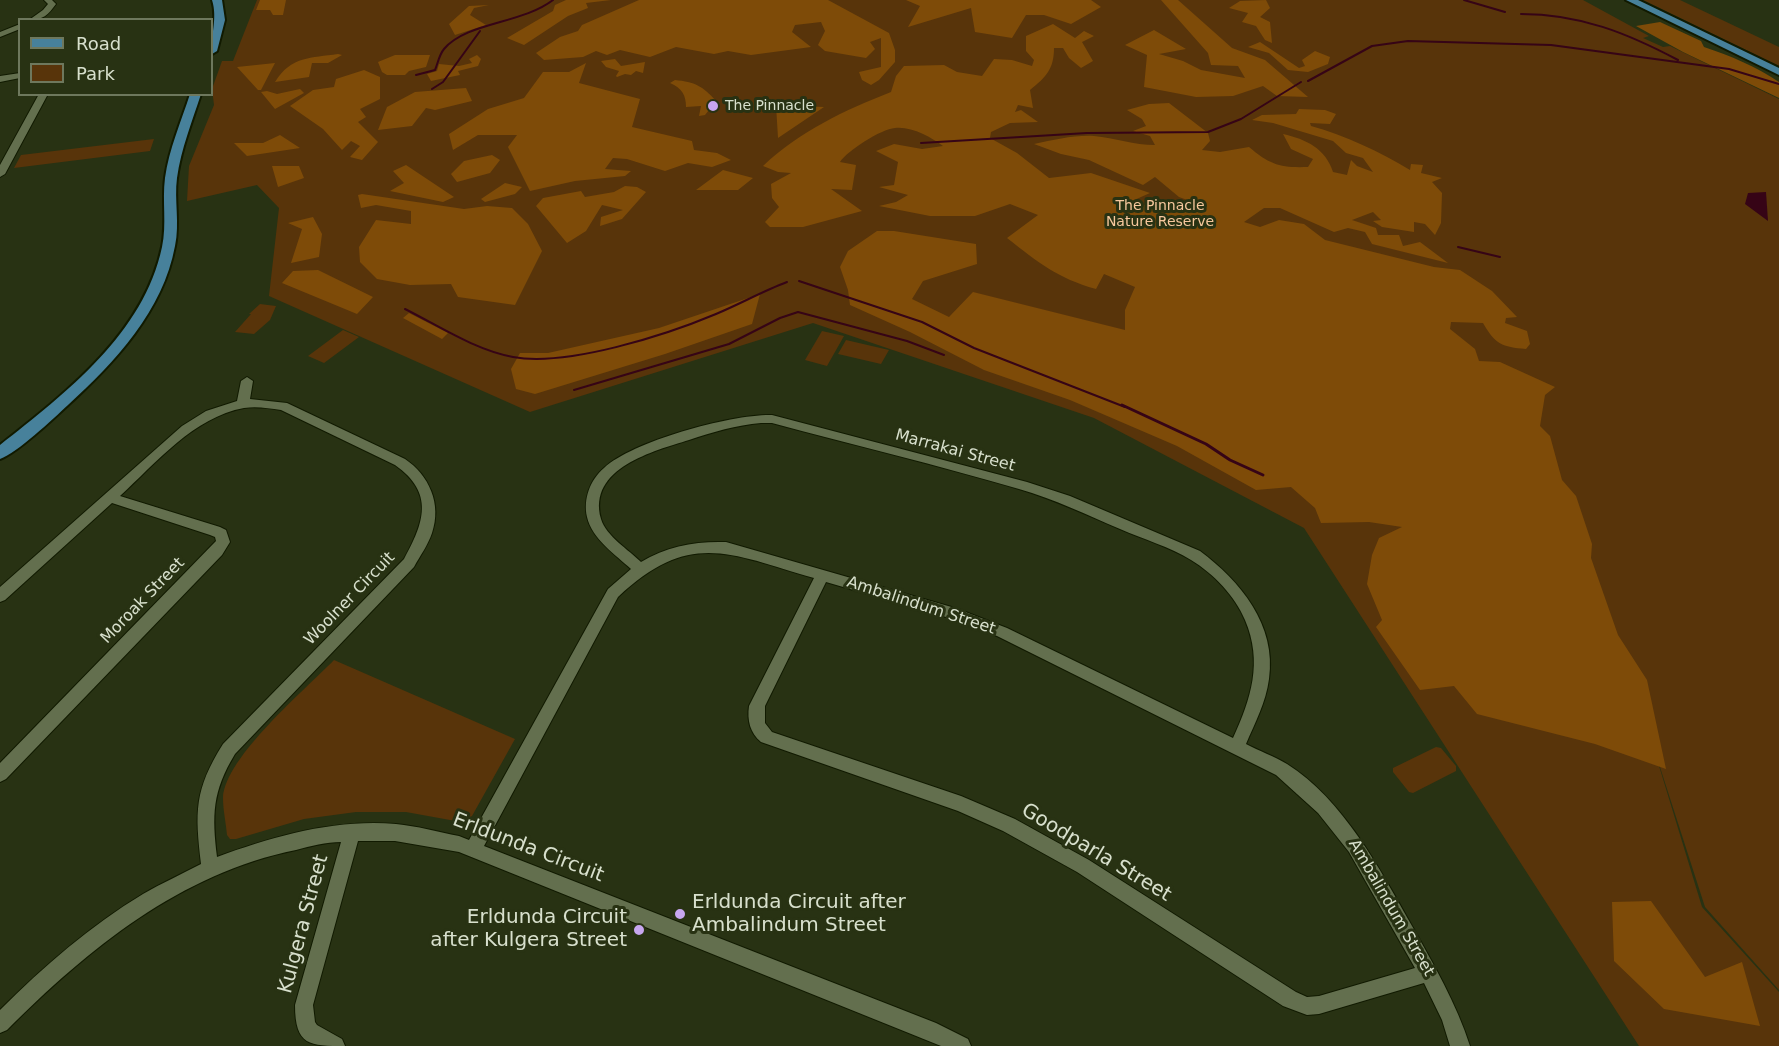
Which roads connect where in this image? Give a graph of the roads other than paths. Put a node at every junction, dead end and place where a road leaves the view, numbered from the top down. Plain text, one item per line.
1 (48, 0) edge
2 (216, 0) edge
3 (1631, 0) edge
4 (36, 18) edge
5 (18, 27) edge
6 (0, 35) edge
7 (213, 43) edge
8 (1779, 72) edge
9 (18, 75) edge
10 (0, 79) edge
11 (43, 96) edge
12 (195, 96) edge
13 (0, 174) edge
14 (247, 381) dead end
15 (243, 404) junction
16 (0, 453) edge
17 (110, 497) junction
18 (639, 569) junction
19 (823, 574) junction
20 (0, 596) edge
21 (1238, 746) junction
22 (0, 774) edge
23 (352, 832) junction
24 (473, 849) junction
25 (210, 869) junction
26 (1428, 973) junction
27 (0, 1023) edge
28 (335, 1046) edge
29 (961, 1046) edge
30 (1460, 1046) edge

1 - 4 street
2 - 7 main road
3 - 8 main road
5 - 6 street
9 - 10 street
11 - 13 street
12 - 16 main road
14 - 15 street
15 - 17 street, Woolner Circuit
15 - 25 street, Woolner Circuit
17 - 20 street, Woolner Circuit
17 - 22 street, Moroak Street
18 - 19 street, Ambalindum Street
18 - 21 street, Marrakai Street
18 - 24 street, Ambalindum Street
19 - 21 street, Ambalindum Street
19 - 26 street, Goodparla Street
21 - 26 street, Ambalindum Street
23 - 24 street, Erldunda Circuit
23 - 25 street, Erldunda Circuit
23 - 28 street, Kulgera Street
24 - 29 street, Erldunda Circuit
25 - 27 street, Erldunda Circuit
26 - 30 street, Ambalindum Street

